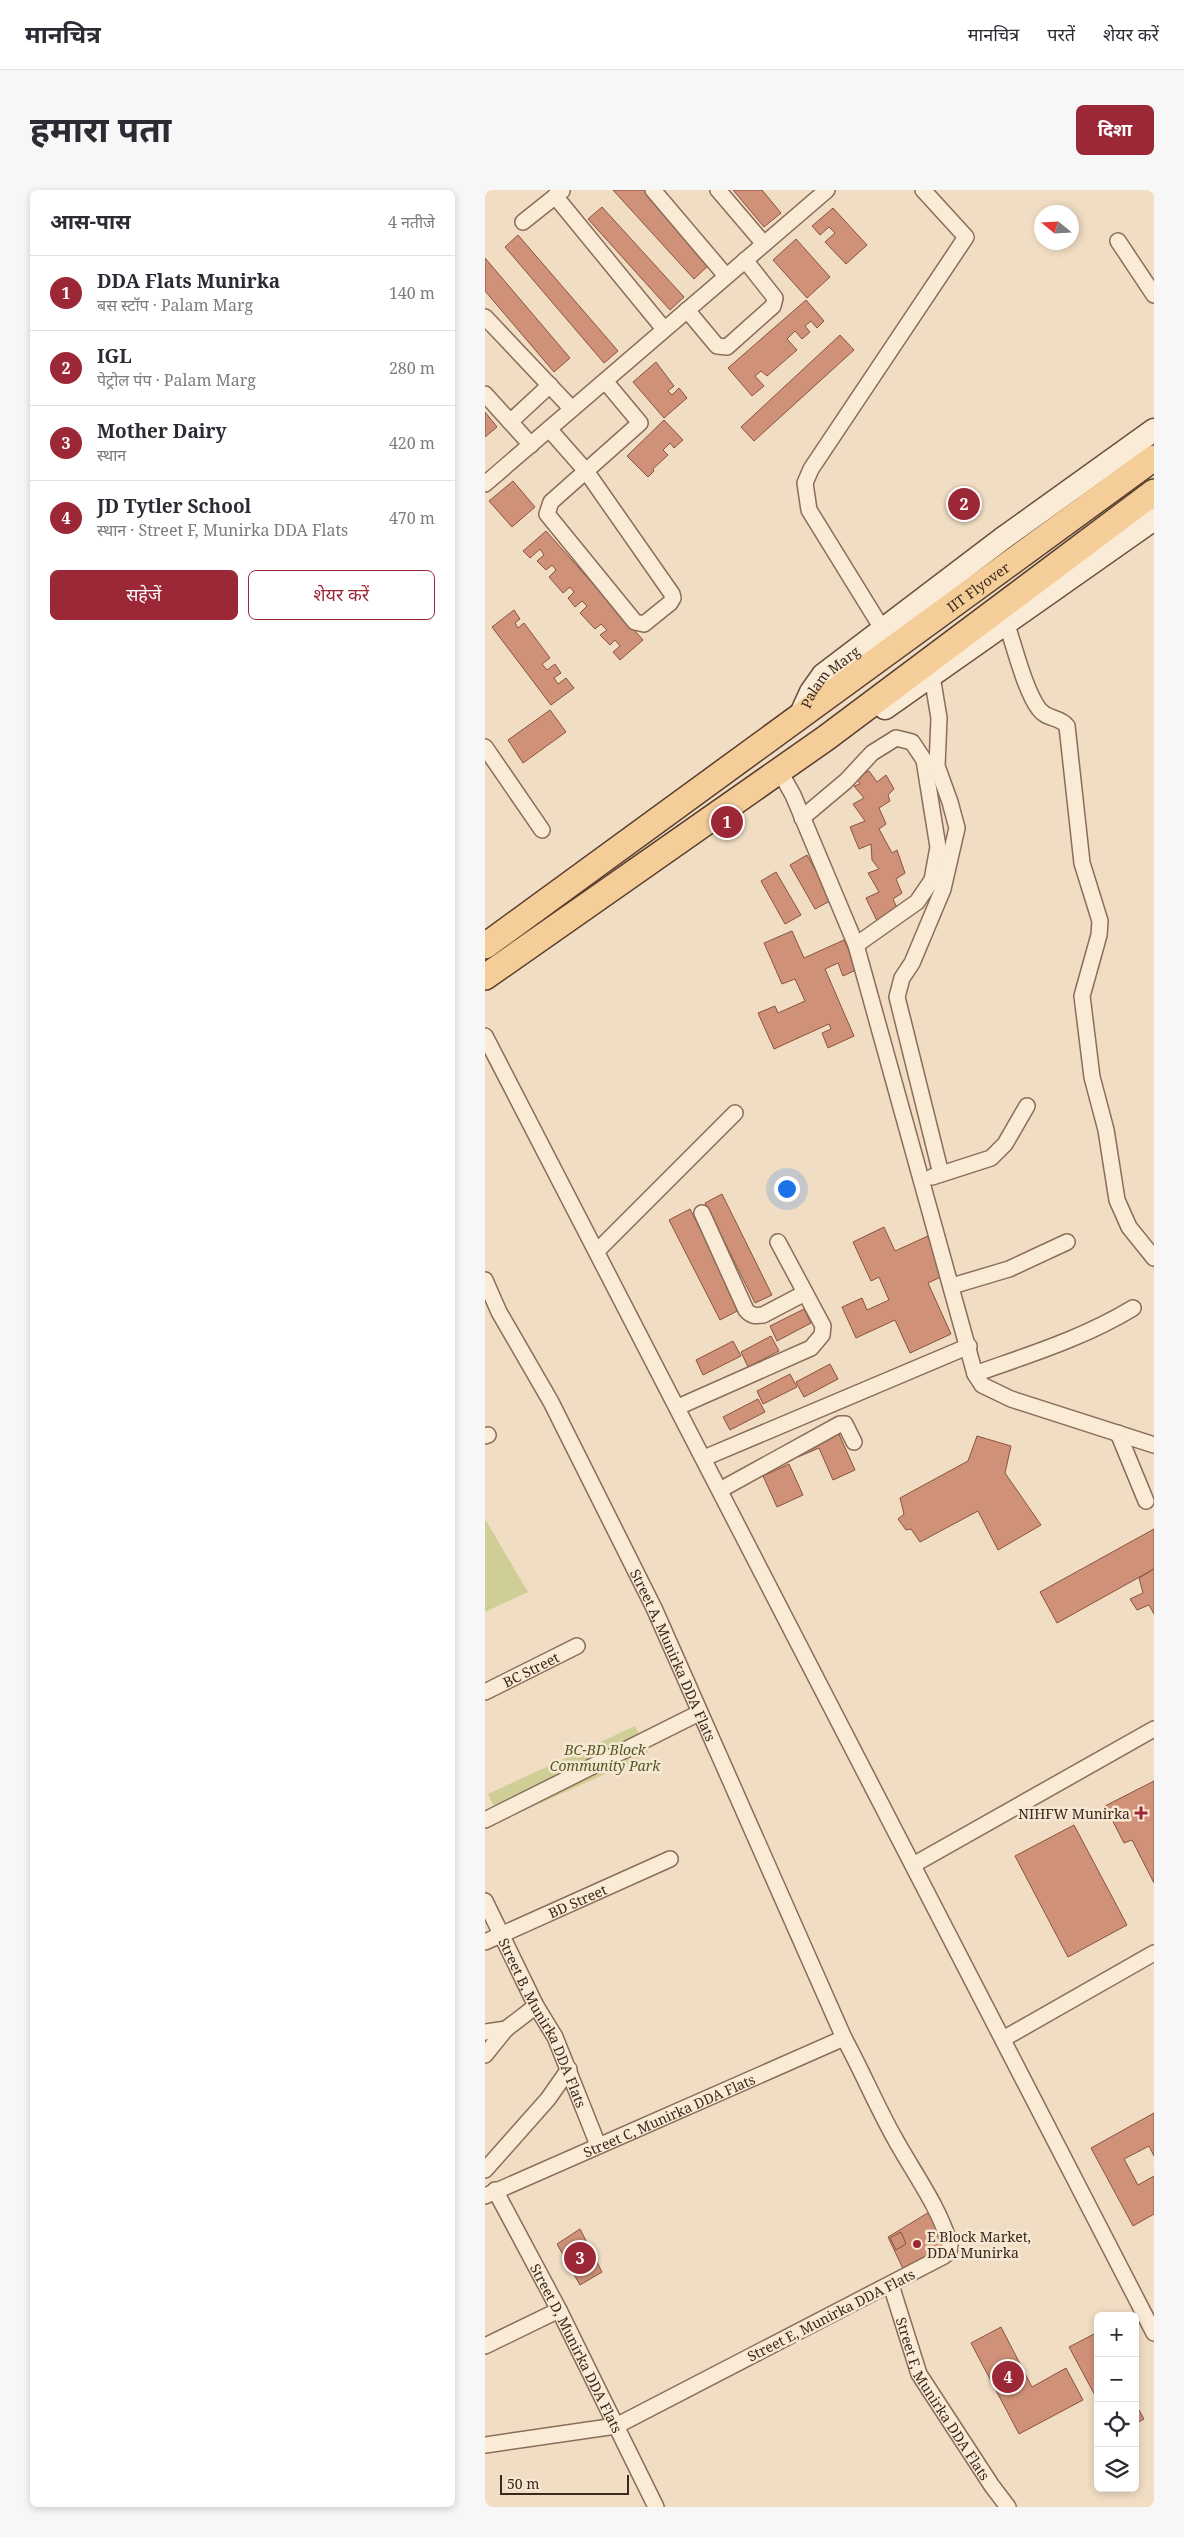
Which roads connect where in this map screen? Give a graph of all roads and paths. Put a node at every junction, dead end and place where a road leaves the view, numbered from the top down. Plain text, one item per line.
1 (653, 190) edge
2 (718, 190) edge
3 (827, 190) edge
4 (923, 190) edge
5 (559, 193) edge
6 (523, 222) dead end
7 (1118, 241) dead end
8 (764, 244) junction
9 (745, 260) junction
10 (726, 276) junction
11 (1154, 295) edge
12 (687, 310) junction
13 (485, 317) edge
14 (664, 329) junction
15 (605, 381) junction
16 (550, 385) junction
17 (485, 394) edge
18 (572, 409) junction
19 (510, 422) junction
20 (549, 429) junction
21 (1154, 430) edge
22 (531, 445) junction
23 (1154, 458) edge
24 (586, 471) junction
25 (485, 484) edge
26 (1154, 492) edge
27 (1154, 519) edge
28 (1006, 622) junction
29 (883, 630) junction
30 (932, 676) junction
31 (801, 714) junction
32 (826, 738) junction
33 (485, 747) edge
34 (779, 770) junction
35 (802, 818) junction
36 (542, 830) dead end
37 (855, 945) junction
38 (485, 946) edge
39 (485, 976) edge
40 (485, 1036) edge
41 (1027, 1106) dead end
42 (735, 1113) dead end
43 (941, 1174) junction
44 (922, 1180) junction
45 (702, 1213) dead end
46 (778, 1242) dead end
47 (1067, 1242) dead end
48 (597, 1251) junction
49 (1154, 1258) edge
50 (485, 1280) edge
51 (952, 1286) junction
52 (805, 1293) junction
53 (1133, 1308) dead end
54 (969, 1346) junction
55 (975, 1374) junction
56 (678, 1407) junction
57 (1118, 1433) junction
58 (854, 1442) dead end
59 (1154, 1445) edge
60 (704, 1458) junction
61 (720, 1490) junction
62 (1146, 1501) dead end
63 (577, 1646) dead end
64 (485, 1692) edge
65 (699, 1714) junction
66 (1154, 1729) edge
67 (485, 1820) edge
68 (670, 1859) dead end
69 (913, 1865) junction
70 (485, 1901) edge
71 (501, 1935) junction
72 (485, 1942) edge
73 (1154, 1954) edge
74 (536, 2006) junction
75 (506, 2029) junction
76 (485, 2032) edge
77 (844, 2038) junction
78 (1003, 2039) junction
79 (485, 2055) edge
80 (569, 2069) junction
81 (598, 2145) junction
82 (485, 2170) edge
83 (490, 2193) edge
84 (891, 2285) junction
85 (559, 2310) junction
86 (1154, 2333) edge
87 (485, 2346) edge
88 (616, 2426) junction
89 (485, 2445) edge
90 (648, 2507) edge
91 (656, 2507) edge
92 (1007, 2507) edge

1 - 10 street
2 - 8 street
3 - 8 street
4 - 29 street
5 - 6 street
5 - 14 street
7 - 11 street
8 - 9 street
9 - 10 street
9 - 12 street
10 - 12 street
12 - 14 street
13 - 16 street
14 - 15 street
15 - 18 street
15 - 24 street
16 - 18 street
16 - 19 street
17 - 19 street
18 - 20 street
19 - 22 street
20 - 22 street
20 - 24 street
21 - 29 main road, Palam Marg
22 - 25 street
23 - 31 main road, IIT Flyover
24 - 24 street
26 - 32 main road
27 - 28 main road
28 - 30 main road
28 - 49 street
29 - 31 main road, Palam Marg
30 - 32 main road
30 - 43 street
31 - 38 main road, Palam Marg
32 - 34 main road
33 - 36 street
34 - 35 street
34 - 39 main road
35 - 37 street
35 - 37 street
37 - 44 street
40 - 48 street
41 - 43 street
42 - 48 street
43 - 44 street
44 - 51 street
45 - 52 street
46 - 52 street
47 - 51 street
48 - 56 street
50 - 65 street, Street A, Munirka DDA Flats
51 - 54 street
52 - 56 street
53 - 55 street
54 - 55 street
54 - 60 street
55 - 57 street
56 - 60 street
57 - 59 street
57 - 62 street
58 - 61 street
60 - 61 street
61 - 69 street
63 - 64 street, BC Street
65 - 67 street
65 - 77 street, Street A, Munirka DDA Flats
66 - 69 street
68 - 71 street, BD Street
69 - 78 street
70 - 71 street, Street B, Munirka DDA Flats
71 - 72 street, BD Street
71 - 74 street, Street B, Munirka DDA Flats
73 - 78 street
74 - 75 street
74 - 80 street, Street B, Munirka DDA Flats
75 - 76 street
75 - 79 street
77 - 81 street, Street C, Munirka DDA Flats
77 - 84 street, Street E, Munirka DDA Flats
78 - 86 street
80 - 81 street, Street B, Munirka DDA Flats
80 - 82 street
81 - 83 street, Street C, Munirka DDA Flats
83 - 85 street, Street D, Munirka DDA Flats
84 - 88 street, Street E, Munirka DDA Flats
84 - 92 street, Street F, Munirka DDA Flats
85 - 87 street
85 - 88 street, Street D, Munirka DDA Flats
88 - 89 street, Street E, Munirka DDA Flats
88 - 91 street, Street D, Munirka DDA Flats
90 - 91 street

